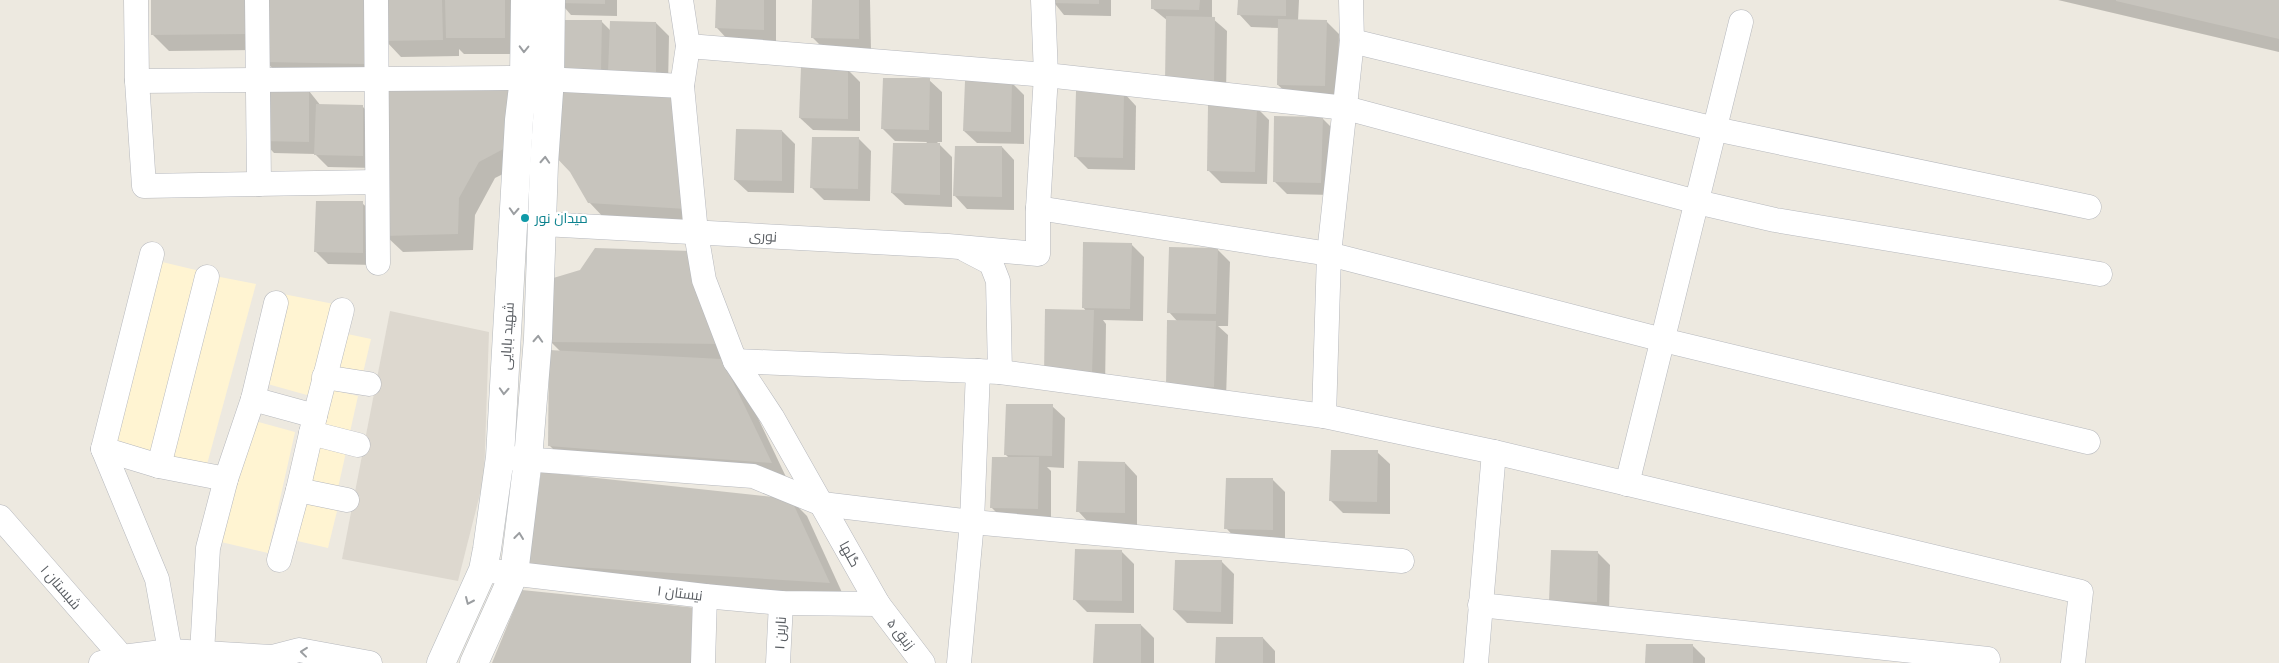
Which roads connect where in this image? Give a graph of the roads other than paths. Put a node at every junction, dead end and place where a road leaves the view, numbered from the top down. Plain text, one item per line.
1 (136, 0) edge
2 (257, 0) edge
3 (376, 0) edge
4 (525, 0) edge
5 (551, 0) edge
6 (681, 0) edge
7 (1043, 0) edge
8 (1351, 0) edge
9 (1741, 22) dead end
10 (1352, 41) junction
11 (688, 46) junction
12 (1046, 75) junction
13 (524, 78) junction
14 (550, 78) junction
15 (375, 79) junction
16 (257, 80) junction
17 (137, 81) junction
18 (682, 86) junction
19 (1346, 108) junction
20 (1715, 129) junction
21 (377, 182) junction
22 (259, 184) junction
23 (1697, 202) junction
24 (2089, 207) dead end
25 (1038, 208) junction
26 (543, 224) junction
27 (696, 233) junction
28 (960, 247) junction
29 (152, 254) dead end
30 (1329, 254) junction
31 (378, 263) dead end
32 (2100, 274) dead end
33 (207, 277) dead end
34 (276, 303) dead end
35 (342, 310) dead end
36 (1663, 340) junction
37 (735, 362) junction
38 (989, 372) junction
39 (324, 377) junction
40 (369, 384) dead end
41 (253, 399) junction
42 (1324, 416) junction
43 (313, 424) junction
44 (2088, 442) dead end
45 (358, 445) dead end
46 (103, 449) junction
47 (1494, 452) junction
48 (500, 457) junction
49 (528, 459) junction
50 (159, 466) junction
51 (226, 479) junction
52 (1627, 484) junction
53 (298, 490) junction
54 (347, 500) dead end
55 (822, 504) junction
56 (0, 517) edge
57 (972, 522) junction
58 (279, 560) dead end
59 (1402, 560) dead end
60 (483, 570) junction
61 (514, 574) junction
62 (705, 596) junction
63 (781, 603) junction
64 (878, 604) junction
65 (1480, 605) junction
66 (170, 651) junction
67 (202, 653) junction
68 (1988, 659) dead end
69 (111, 660) edge
70 (279, 660) edge
71 (370, 663) edge
72 (441, 663) edge
73 (474, 663) edge
74 (703, 663) edge
75 (778, 663) edge
76 (923, 663) edge
77 (959, 663) edge
78 (1476, 663) edge
79 (2073, 663) edge

1 - 17 street
2 - 16 street
3 - 15 street
4 -> 13 main road, شهید بابایی
5 - 14 main road
6 - 11 street, گلها
7 - 12 street
8 - 10 street
9 - 20 street
10 - 19 street
10 - 20 street
11 - 12 street
11 - 18 street, گلها
12 - 19 street
12 - 25 street
13 - 14 street
13 - 15 street
13 -> 48 main road, شهید بابایی
14 - 18 street
26 -> 14 main road
15 - 16 street
15 - 21 street
16 - 17 street
16 - 22 street
17 - 22 street
18 - 27 street, گلها
19 - 23 street
19 - 30 street
20 - 23 street
20 - 24 street
21 - 22 street
21 - 31 street
23 - 32 street
23 - 36 street
25 - 28 street, نوری
25 - 30 street
26 - 27 street, نوری
49 -> 26 main road
27 - 28 street, نوری
27 - 37 street, گلها
28 - 38 street
29 - 46 street
30 - 36 street
30 - 42 street
33 - 50 street
34 - 41 street
35 - 39 street
36 - 44 street
36 - 52 street
37 - 38 street
37 - 55 street, گلها
38 - 42 street
38 - 57 street
39 - 40 street
39 - 43 street
41 - 43 street
41 - 51 street
42 - 47 street
43 - 45 street
43 - 53 street
46 - 50 street
46 - 66 street
47 - 52 street
47 - 65 street
48 - 49 street
48 - 60 main road, شهید بابایی
49 - 55 street
61 -> 49 main road
50 - 51 street
51 - 67 street
52 - 79 street
53 - 54 street
53 - 58 street
55 - 57 street
55 - 64 street, گلها
56 - 69 street, شبستان ۱
57 - 59 street
57 - 77 street
60 - 61 street, نیستان ۱
60 -> 72 main road, شهید بابایی
61 - 62 street, نیستان ۱
61 - 73 main road
62 - 63 street, نیستان ۱
62 - 74 street
63 - 64 street, نیستان ۱
63 - 75 street, نارین ۱
64 - 76 street, زنبق ۵
65 - 68 street
65 - 78 street
66 - 67 street
66 - 69 street
67 - 70 street
71 -> 70 street

